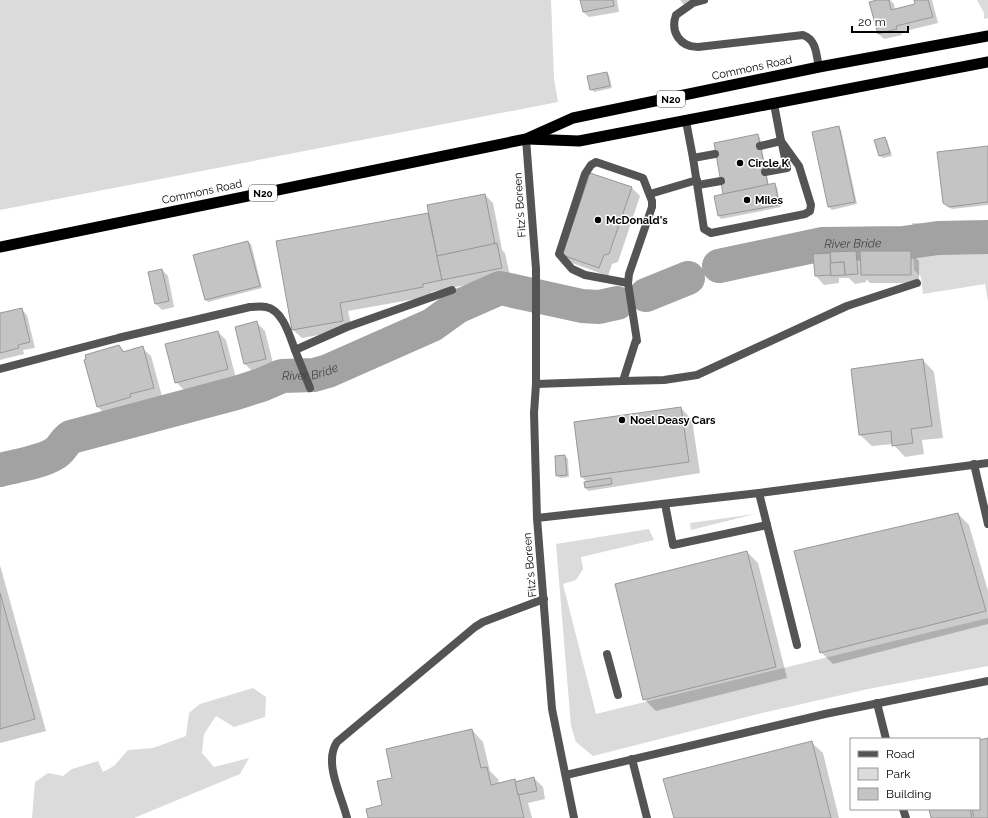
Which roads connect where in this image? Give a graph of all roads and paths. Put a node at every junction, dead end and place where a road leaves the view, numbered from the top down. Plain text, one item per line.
1 (704, 0) edge
2 (988, 36) edge
3 (988, 62) edge
4 (819, 67) junction
5 (774, 104) junction
6 (686, 121) junction
7 (526, 139) junction
8 (781, 141) junction
9 (760, 146) dead end
10 (716, 154) dead end
11 (693, 158) junction
12 (765, 172) dead end
13 (721, 181) dead end
14 (698, 182) junction
15 (650, 194) junction
16 (0, 247) edge
17 (628, 283) junction
18 (917, 284) dead end
19 (452, 290) dead end
20 (295, 350) junction
21 (0, 369) edge
22 (624, 381) junction
23 (536, 384) junction
24 (310, 388) dead end
25 (988, 463) edge
26 (974, 464) junction
27 (759, 493) junction
28 (665, 504) junction
29 (537, 518) junction
30 (988, 524) edge
31 (767, 525) junction
32 (544, 599) junction
33 (797, 645) dead end
34 (607, 654) dead end
35 (988, 680) edge
36 (618, 695) dead end
37 (877, 703) junction
38 (886, 738) edge
39 (632, 759) junction
40 (566, 776) junction
41 (347, 818) edge
42 (574, 818) edge
43 (647, 818) edge

1 - 4 street
2 - 4 highway, Commons Road / N20
3 - 5 highway, Commons Road / N20
4 - 7 highway, Commons Road / N20
5 - 6 highway, Commons Road / N20
5 - 8 street
6 - 7 highway, Commons Road / N20
6 - 11 street
7 - 16 highway, Commons Road / N20
7 - 23 street, Fitz's Boreen
8 - 9 street
8 - 12 street
8 - 14 street
10 - 11 street
11 - 14 street
13 - 14 street
14 - 15 street
15 - 17 street
15 - 17 street
17 - 22 street
18 - 22 street
19 - 20 street
20 - 21 street
20 - 24 street
22 - 23 street
23 - 29 street, Fitz's Boreen
25 - 26 street
26 - 27 street
26 - 30 street
27 - 28 street
27 - 31 street
28 - 29 street
28 - 31 street
29 - 32 street, Fitz's Boreen
31 - 33 street
32 - 40 street, Fitz's Boreen
32 - 41 street
34 - 36 street
35 - 37 street
37 - 38 street
37 - 39 street
39 - 40 street
39 - 43 street
40 - 42 street, Fitz's Boreen

